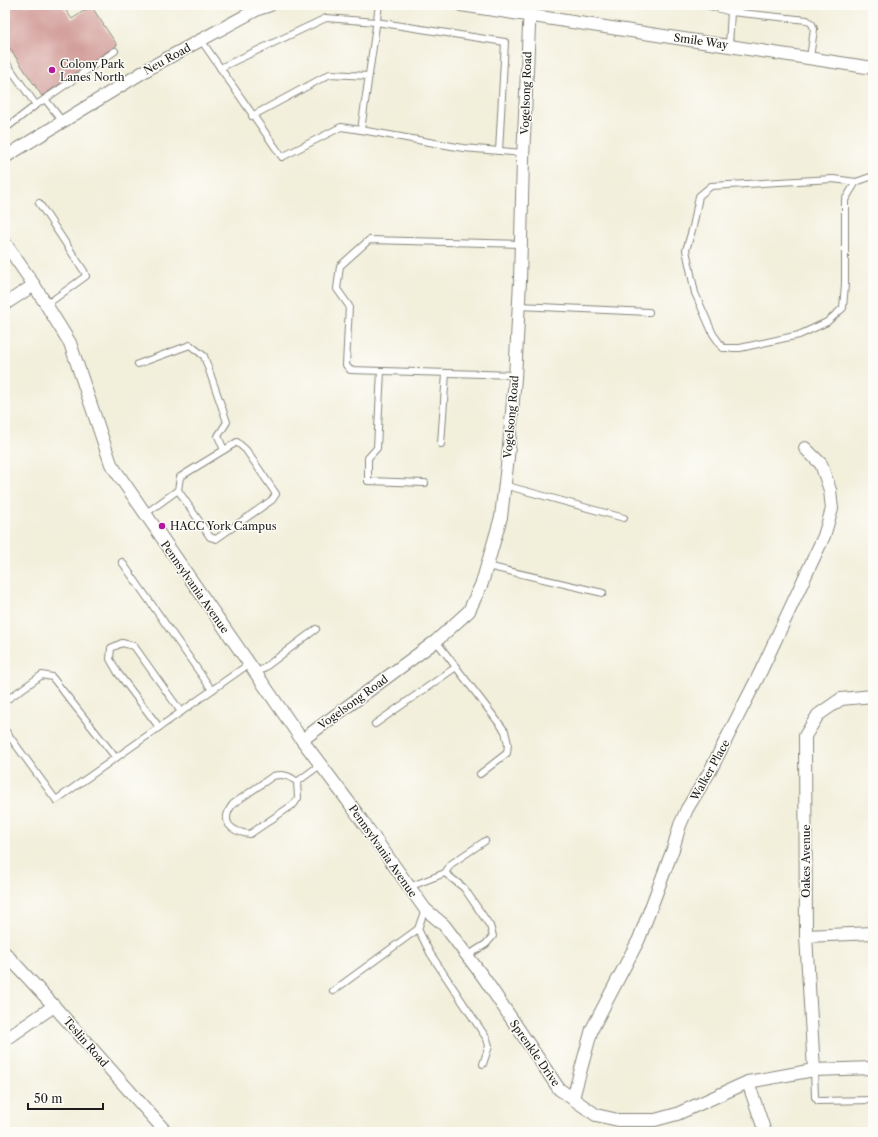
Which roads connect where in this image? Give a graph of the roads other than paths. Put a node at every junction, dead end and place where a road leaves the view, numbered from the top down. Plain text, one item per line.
1 (270, 5) edge
2 (379, 5) edge
3 (461, 5) edge
4 (706, 5) edge
5 (732, 8) edge
6 (530, 10) edge
7 (376, 22) junction
8 (201, 40) junction
9 (729, 45) junction
10 (115, 51) dead end
11 (810, 58) junction
12 (5, 61) edge
13 (220, 68) junction
14 (873, 68) edge
15 (368, 76) junction
16 (45, 99) junction
17 (36, 105) junction
18 (252, 116) junction
19 (63, 122) junction
20 (5, 129) edge
21 (361, 130) junction
22 (499, 151) junction
23 (524, 153) junction
24 (5, 157) edge
25 (873, 176) edge
26 (856, 182) junction
27 (40, 203) dead end
28 (5, 243) edge
29 (521, 244) junction
30 (34, 285) junction
31 (5, 304) edge
32 (46, 305) junction
33 (519, 306) junction
34 (649, 312) dead end
35 (138, 364) dead end
36 (381, 371) junction
37 (446, 373) junction
38 (515, 375) junction
39 (442, 444) dead end
40 (805, 448) dead end
41 (224, 450) junction
42 (425, 483) dead end
43 (504, 485) junction
44 (178, 490) junction
45 (145, 514) junction
46 (624, 518) dead end
47 (122, 562) dead end
48 (487, 566) junction
49 (603, 593) dead end
50 (316, 630) dead end
51 (436, 641) junction
52 (248, 664) junction
53 (456, 667) junction
54 (256, 674) junction
55 (212, 690) junction
56 (873, 696) edge
57 (5, 701) edge
58 (181, 712) junction
59 (376, 724) dead end
60 (159, 727) junction
61 (5, 730) edge
62 (302, 740) junction
63 (116, 758) junction
64 (320, 765) junction
65 (480, 774) dead end
66 (297, 782) junction
67 (485, 841) dead end
68 (445, 873) junction
69 (409, 887) junction
70 (425, 909) junction
71 (418, 929) junction
72 (873, 933) edge
73 (806, 936) junction
74 (5, 953) edge
75 (467, 956) junction
76 (334, 992) dead end
77 (54, 1006) junction
78 (5, 1040) edge
79 (483, 1064) dead end
80 (873, 1068) edge
81 (814, 1070) junction
82 (748, 1082) junction
83 (573, 1098) junction
84 (873, 1100) edge
85 (166, 1132) edge
86 (765, 1132) edge

1 - 8 street, Neu Road
2 - 7 lane
3 - 6 street
4 - 5 lane
5 - 9 lane
5 - 11 lane
6 - 9 street, Smile Way
6 - 23 street, Vogelsong Road
7 - 13 lane
7 - 15 lane
7 - 22 lane
8 - 13 lane
8 - 19 street, Neu Road
9 - 11 street, Smile Way
10 - 16 lane
11 - 14 street, Smile Way
12 - 17 lane
13 - 18 lane
15 - 18 lane
15 - 21 lane
16 - 17 lane
16 - 19 lane
17 - 20 lane
18 - 21 lane
19 - 24 street, Neu Road
21 - 22 lane
22 - 23 lane
23 - 29 street, Vogelsong Road
25 - 26 lane
26 - 26 lane
27 - 32 lane
28 - 30 street, Pennsylvania Avenue
29 - 33 street, Vogelsong Road
29 - 36 lane
30 - 31 street
30 - 32 street, Pennsylvania Avenue
32 - 45 street, Pennsylvania Avenue
33 - 34 lane
33 - 38 street, Vogelsong Road
35 - 41 lane
36 - 37 lane
36 - 42 lane
37 - 38 lane
37 - 39 lane
38 - 43 street, Vogelsong Road
40 - 83 street, Walker Place
41 - 44 lane
41 - 44 lane
43 - 46 lane
43 - 48 street, Vogelsong Road
44 - 45 lane
45 - 52 street, Pennsylvania Avenue
47 - 55 lane
48 - 49 lane
48 - 51 street, Vogelsong Road
50 - 54 lane
51 - 53 lane
51 - 62 street, Vogelsong Road
52 - 54 street, Pennsylvania Avenue
52 - 55 lane
53 - 59 lane
53 - 65 lane
54 - 62 street, Pennsylvania Avenue
55 - 58 lane
56 - 73 street, Oakes Avenue
57 - 63 lane
58 - 60 lane
58 - 60 lane
60 - 63 lane
61 - 63 lane
62 - 64 street, Pennsylvania Avenue
64 - 66 lane
64 - 69 street, Pennsylvania Avenue
66 - 66 lane
67 - 68 lane
68 - 69 lane
68 - 75 lane
69 - 70 street, Pennsylvania Avenue
70 - 71 lane
70 - 75 street, Sprenkle Drive
71 - 76 lane
71 - 79 lane
72 - 73 street
73 - 81 street, Oakes Avenue
74 - 77 street, Teslin Road
75 - 83 street, Sprenkle Drive
77 - 78 street
77 - 85 street, Teslin Road
80 - 81 street, Sprenkle Drive
81 - 82 street, Sprenkle Drive
81 - 84 lane
82 - 83 street, Sprenkle Drive
82 - 86 street

